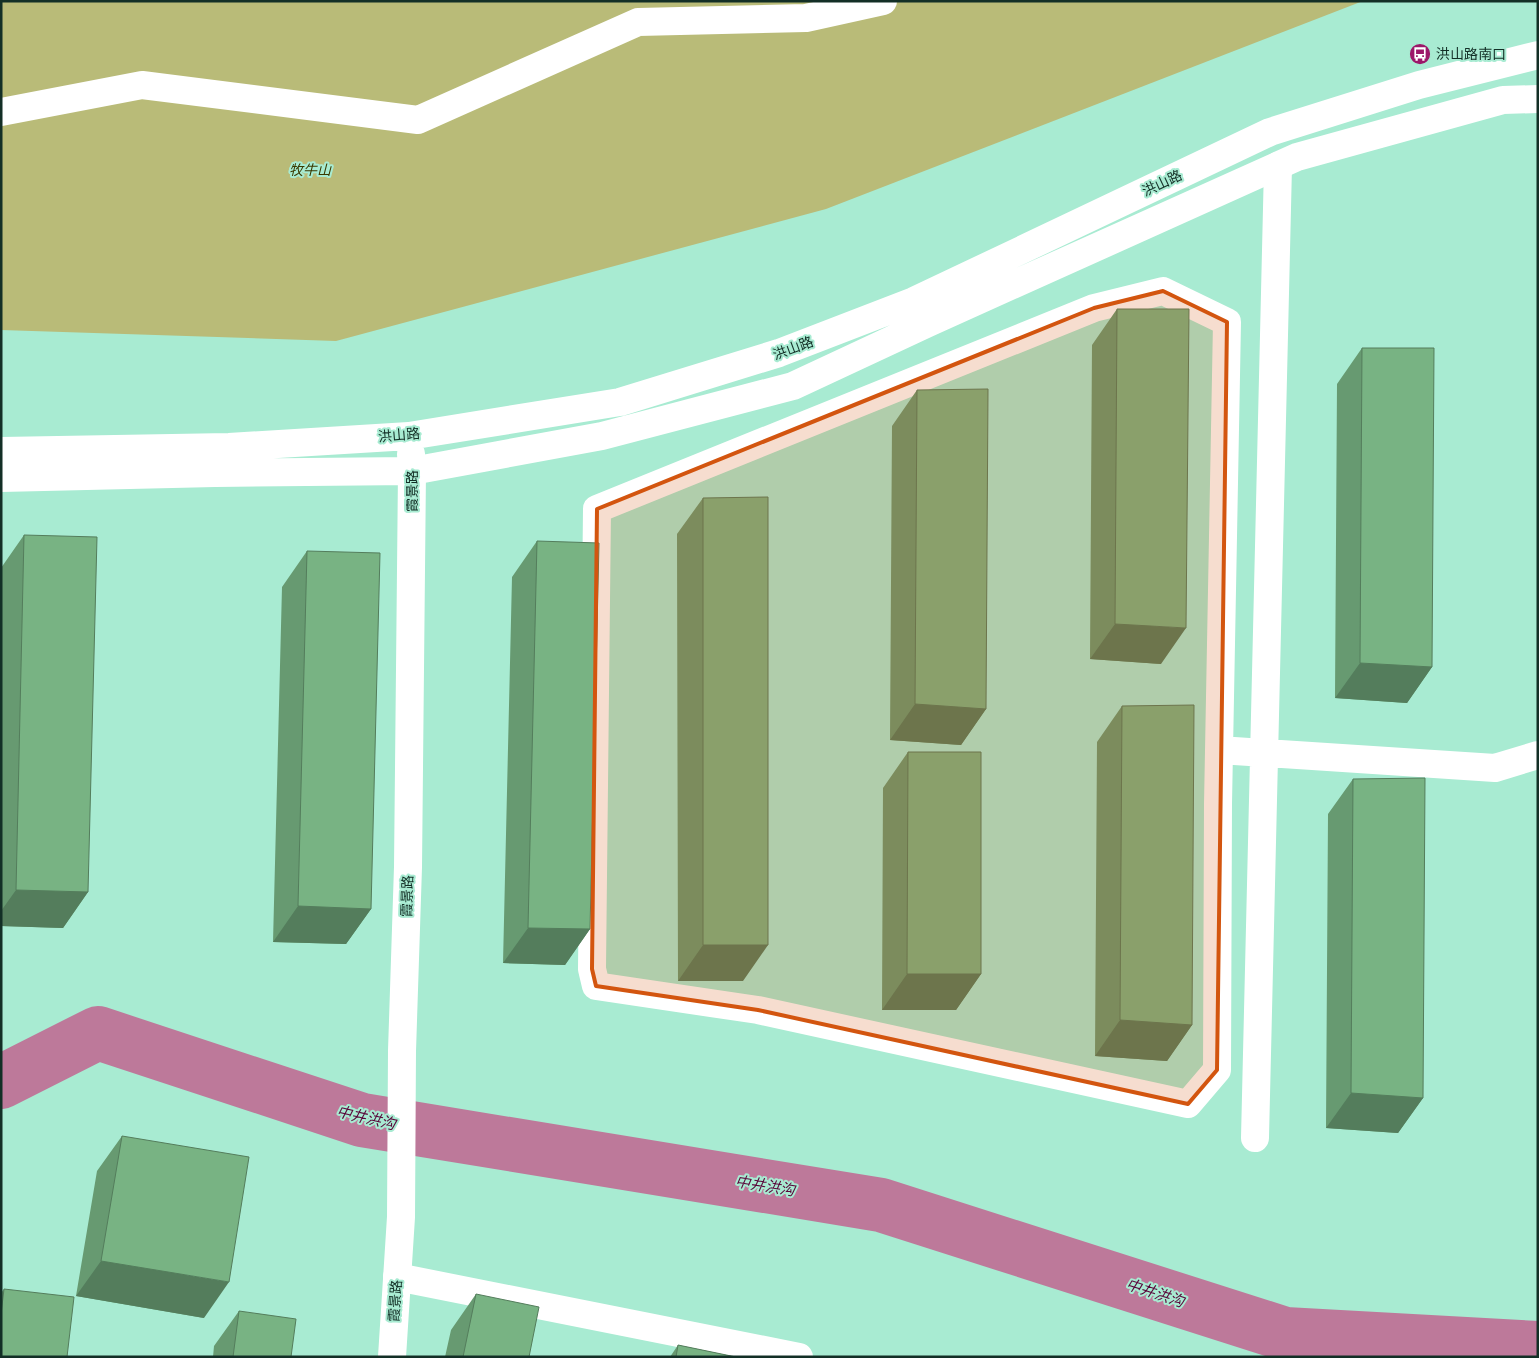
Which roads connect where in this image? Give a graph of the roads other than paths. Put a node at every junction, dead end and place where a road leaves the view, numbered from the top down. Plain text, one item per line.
1 (883, 1) edge
2 (1538, 54) edge
3 (1538, 99) edge
4 (1, 112) edge
5 (1278, 166) junction
6 (409, 436) junction
7 (1, 450) edge
8 (412, 471) junction
9 (1, 478) edge
10 (1219, 750) junction
11 (1264, 753) junction
12 (1538, 755) edge
13 (1254, 1138) dead end
14 (397, 1277) junction
15 (392, 1357) edge
16 (799, 1357) edge

1 - 4 street
2 - 6 street, 洪山路
3 - 5 street
5 - 8 street
5 - 11 street
6 - 7 street, 洪山路
6 - 8 street, 霞景路
8 - 9 street
8 - 14 street, 霞景路
10 - 10 street
10 - 11 street
11 - 12 street
11 - 13 street
14 - 15 street, 霞景路
14 - 16 street

